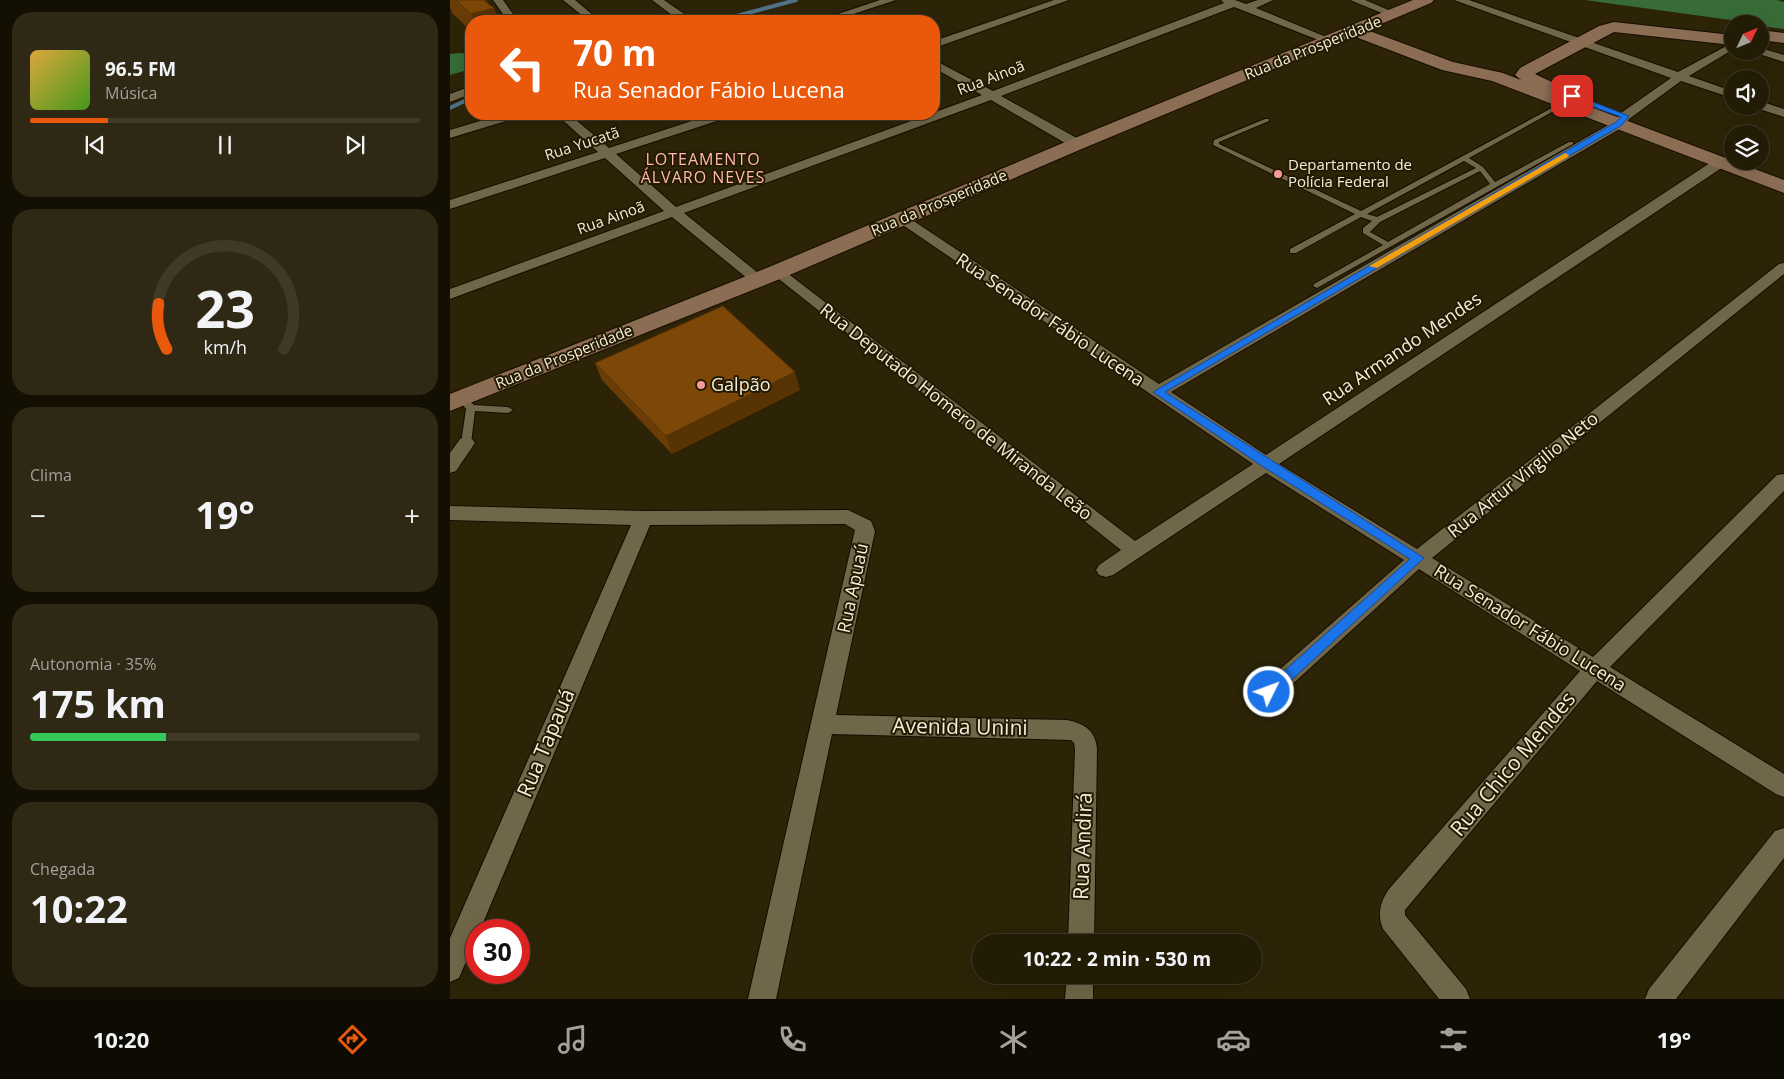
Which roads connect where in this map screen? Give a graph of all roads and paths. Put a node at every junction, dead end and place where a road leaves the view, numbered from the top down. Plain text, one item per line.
1 (498, 0) edge
2 (568, 0) edge
3 (657, 0) edge
4 (891, 0) edge
5 (1064, 0) edge
6 (1268, 0) edge
7 (1355, 0) edge
8 (1426, 0) edge
9 (1459, 0) edge
10 (1235, 4) edge
11 (847, 14) joint
12 (1393, 14) junction
13 (509, 15) edge
14 (587, 15) edge
15 (676, 15) edge
16 (843, 15) edge
17 (1355, 31) junction
18 (1724, 31) edge
19 (1563, 36) junction
20 (1724, 39) edge
21 (1330, 41) junction
22 (1580, 42) junction
23 (940, 43) edge
24 (1724, 50) edge
25 (940, 66) edge
26 (1678, 76) junction
27 (1497, 77) junction
28 (465, 92) edge
29 (1724, 92) edge
30 (991, 96) junction
31 (450, 98) edge
32 (1571, 100) junction
33 (1769, 107) edge
34 (1784, 113) edge
35 (940, 115) edge
36 (496, 120) edge
37 (569, 120) edge
38 (707, 120) edge
39 (925, 120) edge
40 (1267, 120) dead end
41 (1622, 120) junction
42 (450, 134) edge
43 (1571, 143) dead end
44 (1077, 144) junction
45 (606, 153) junction
46 (1724, 158) edge
47 (1465, 159) junction
48 (1724, 161) edge
49 (1481, 168) junction
50 (1769, 169) edge
51 (1750, 170) edge
52 (1784, 175) edge
53 (1494, 185) junction
54 (1784, 186) edge
55 (450, 205) edge
56 (674, 212) junction
57 (1361, 214) junction
58 (901, 219) junction
59 (1378, 220) junction
60 (1388, 245) junction
61 (1293, 251) dead end
62 (1784, 267) edge
63 (777, 272) junction
64 (758, 280) junction
65 (1317, 286) dead end
66 (450, 294) edge
67 (1158, 392) junction
68 (461, 403) edge
69 (508, 410) dead end
70 (466, 443) joint
71 (1266, 464) junction
72 (450, 467) edge
73 (1784, 480) edge
74 (450, 513) edge
75 (642, 518) junction
76 (1135, 551) junction
77 (1418, 558) junction
78 (1106, 570) dead end
79 (1594, 668) junction
80 (1269, 692) dead end
81 (822, 724) junction
82 (1086, 749) joint
83 (1784, 787) edge
84 (1784, 839) edge
85 (1080, 934) edge
86 (450, 969) edge
87 (1080, 984) edge
88 (762, 999) edge
89 (1079, 999) edge
90 (1456, 999) edge
91 (1659, 999) edge

1 - 13 street
2 - 14 street
3 - 15 street
4 - 11 street
5 - 23 street
6 - 10 street, Rua Ainoã
7 - 12 street
8 - 12 street, Rua da Prosperidade
9 - 19 street
10 - 21 street
10 - 30 street, Rua Ainoã
11 - 16 street
12 - 17 street, Rua da Prosperidade
17 - 21 street, Rua da Prosperidade
17 - 27 street
18 - 19 street
19 - 22 street
19 - 27 street
20 - 22 street
21 - 44 street, Rua da Prosperidade
22 - 26 street
22 - 32 street
24 - 26 street
25 - 30 street
26 - 29 street
26 - 41 street
27 - 32 street
28 - 31 street
30 - 35 street, Rua Ainoã
30 - 44 street
32 - 41 street
32 - 47 lane
33 - 34 street
36 - 42 street
37 - 45 street
38 - 45 street, Rua Yucatã
39 - 56 street, Rua Ainoã
40 - 57 lane
41 - 46 street
41 - 67 street
43 - 53 lane
44 - 58 street, Rua da Prosperidade
45 - 55 street, Rua Yucatã
45 - 56 street
47 - 49 lane
47 - 57 lane
48 - 71 street, Rua Armando Mendes
49 - 53 lane
49 - 59 lane
50 - 52 street
51 - 54 street
53 - 60 lane
56 - 64 street
56 - 66 street, Rua Ainoã
57 - 59 lane
57 - 61 lane
58 - 63 street, Rua da Prosperidade
58 - 67 street, Rua Senador Fábio Lucena
59 - 60 lane
60 - 65 lane
62 - 77 street, Rua Artur Virgilio Neto
63 - 64 street, Rua da Prosperidade
63 - 76 street, Rua Deputado Homero de Miranda Leão
64 - 68 street, Rua da Prosperidade
67 - 71 street, Rua Senador Fábio Lucena
68 - 69 lane
68 - 70 lane
70 - 72 street
71 - 76 street, Rua Armando Mendes
71 - 77 street, Rua Senador Fábio Lucena
73 - 79 street, Rua Chico Mendes
74 - 75 street, Rua Apuaú
75 - 81 street, Rua Apuaú
75 - 86 street, Rua Tapauá
76 - 78 street, Rua Armando Mendes
77 - 79 street, Rua Senador Fábio Lucena
77 - 80 street, Rua Artur Virgilio Neto
79 - 83 street, Rua Senador Fábio Lucena
79 - 90 street, Rua Chico Mendes
81 - 82 street, Avenida Unini
81 - 88 street, Rua Apuaú
82 - 85 street, Rua Andirá
84 - 91 street
87 - 89 street

